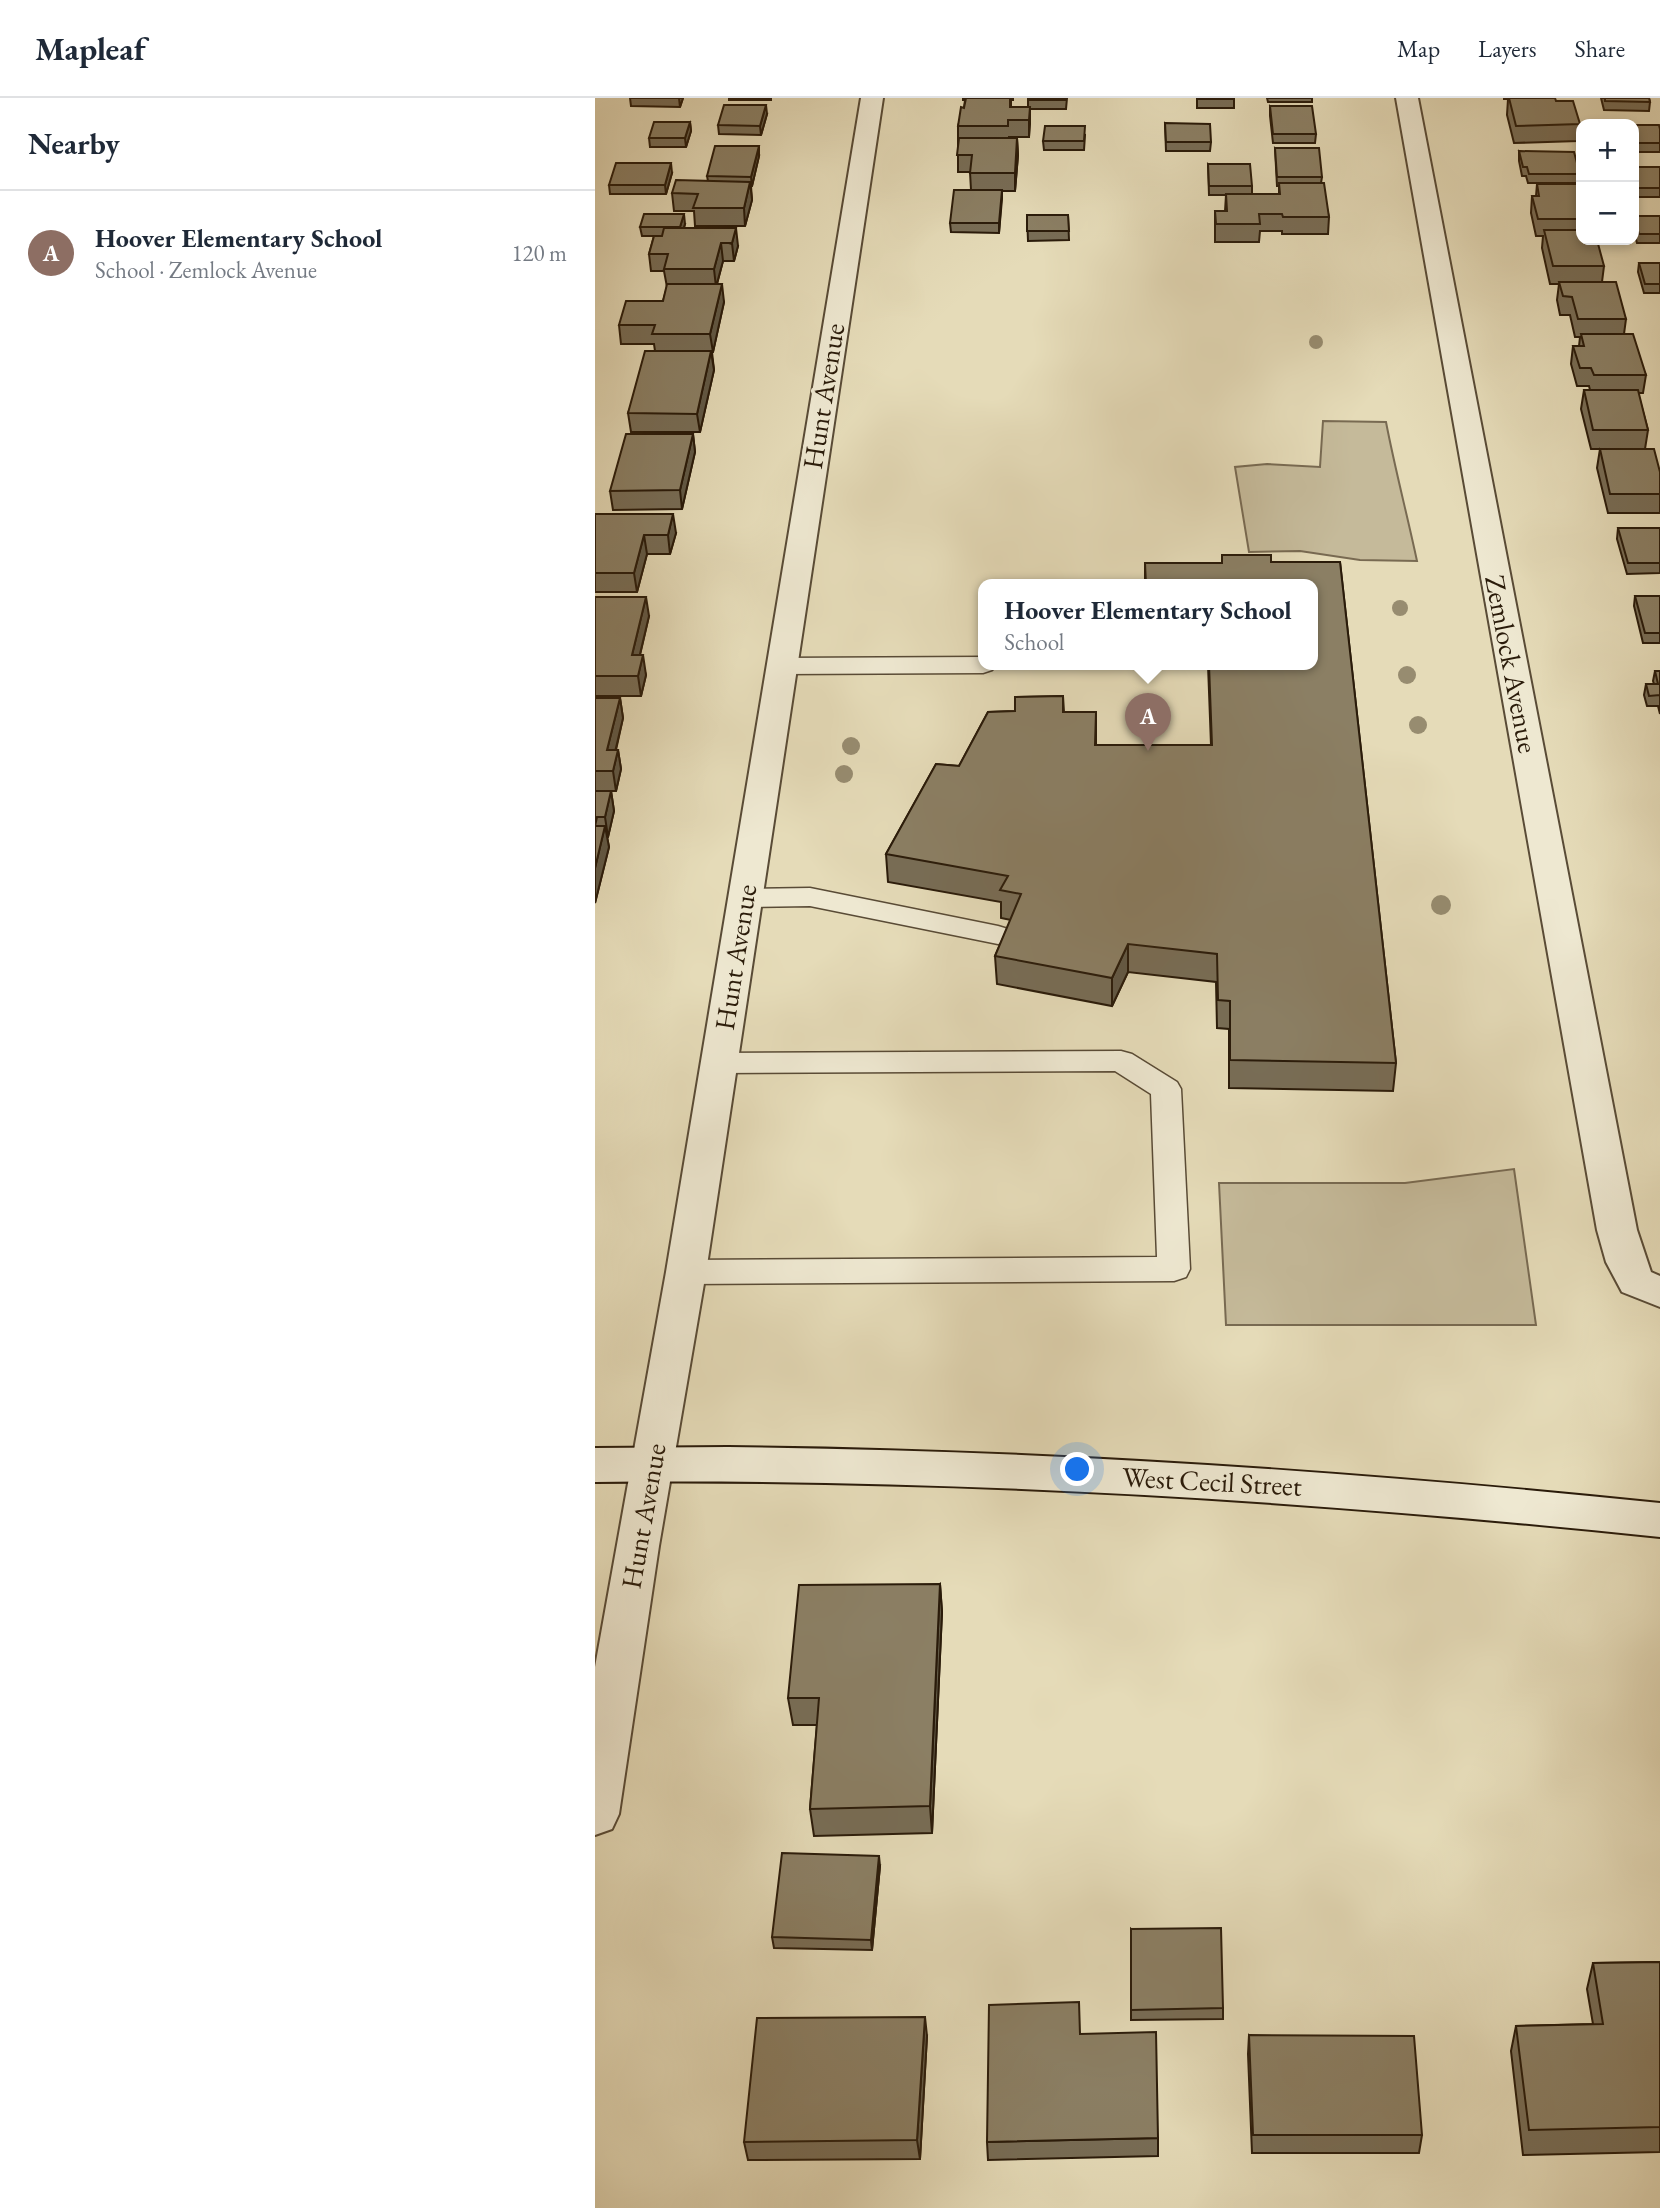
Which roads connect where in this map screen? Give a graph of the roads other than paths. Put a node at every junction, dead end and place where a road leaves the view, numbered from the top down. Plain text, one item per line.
1 (872, 98) edge
2 (1407, 98) edge
3 (978, 665) edge
4 (781, 666) junction
5 (744, 898) junction
6 (998, 935) dead end
7 (718, 1063) junction
8 (686, 1272) junction
9 (1660, 1292) edge
10 (652, 1464) junction
11 (595, 1465) edge
12 (1660, 1520) edge
13 (595, 1814) edge

1 - 4 street, Hunt Avenue
2 - 9 street, Zemlock Avenue
3 - 4 lane
4 - 5 street, Hunt Avenue
5 - 6 lane
5 - 7 street, Hunt Avenue
7 - 8 street, Hunt Avenue
7 - 8 lane
8 - 10 street, Hunt Avenue
10 - 11 street, West Cecil Street
10 - 12 street, West Cecil Street
10 - 13 street, Hunt Avenue

